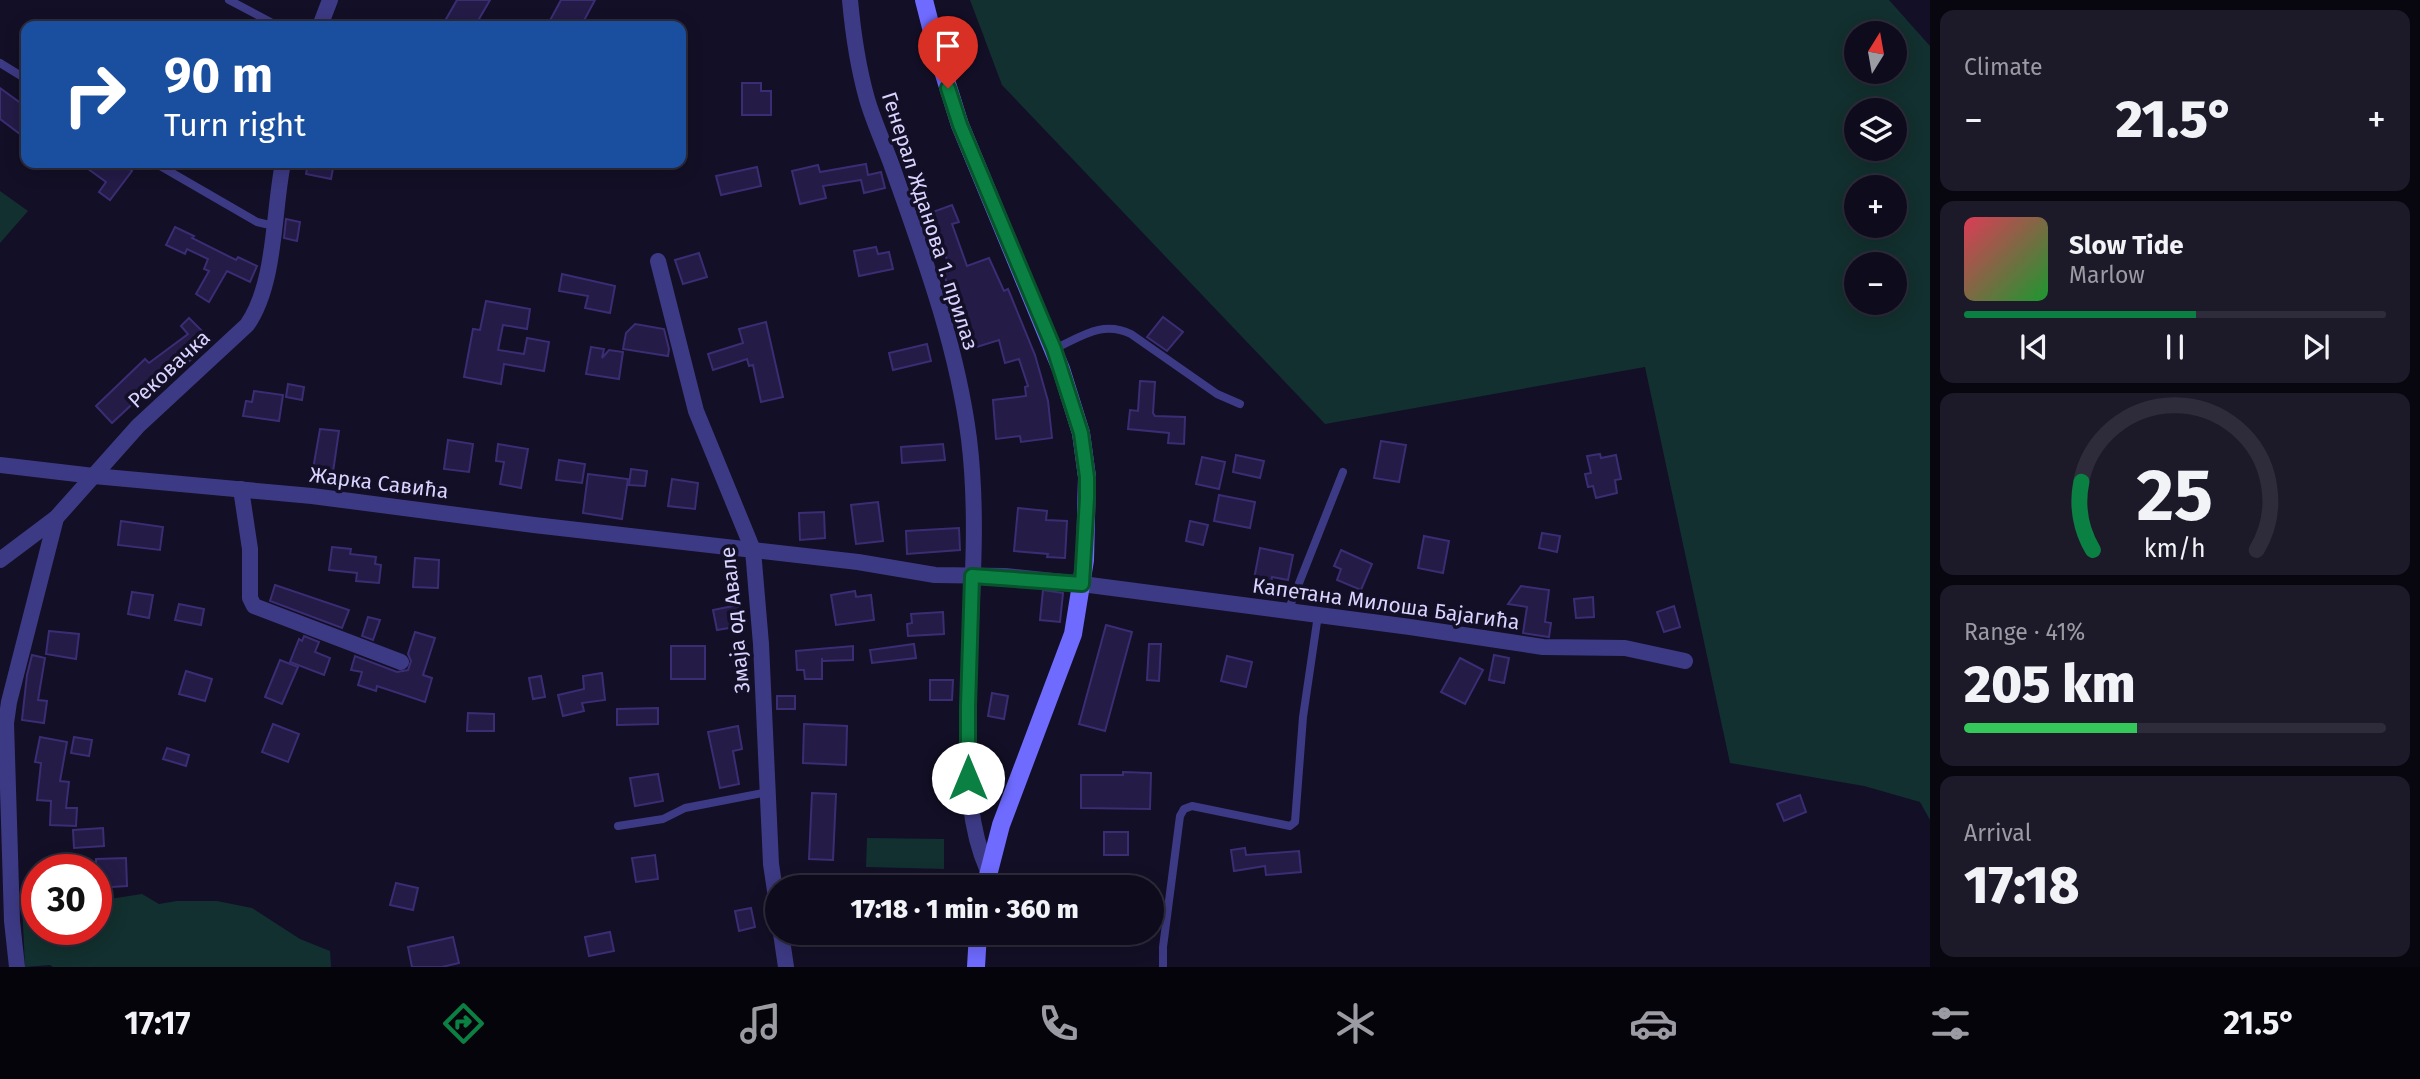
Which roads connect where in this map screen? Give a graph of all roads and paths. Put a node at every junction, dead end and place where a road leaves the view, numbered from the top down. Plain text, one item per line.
1 (229, 0) edge
2 (330, 0) edge
3 (850, 0) edge
4 (924, 0) edge
5 (269, 21) edge
6 (322, 21) edge
7 (0, 63) edge
8 (21, 76) edge
9 (164, 168) edge
10 (283, 168) edge
11 (274, 226) junction
12 (658, 261) dead end
13 (1054, 349) junction
14 (1240, 404) dead end
15 (0, 465) edge
16 (1343, 472) dead end
17 (94, 476) junction
18 (241, 489) junction
19 (56, 518) junction
20 (753, 550) junction
21 (0, 560) edge
22 (972, 576) junction
23 (1082, 584) junction
24 (1288, 611) junction
25 (1318, 615) junction
26 (1685, 661) dead end
27 (401, 662) dead end
28 (769, 792) junction
29 (618, 826) dead end
30 (773, 875) edge
31 (985, 875) edge
32 (987, 875) edge
33 (6, 923) edge
34 (783, 945) edge
35 (977, 945) edge
36 (17, 967) edge
37 (786, 967) edge
38 (976, 967) edge
39 (1163, 967) edge

1 - 5 lane
2 - 6 street
3 - 22 street, Генерал Жданова 1. прилаз
4 - 13 main road
7 - 8 lane
9 - 11 lane
10 - 11 street, Рековачка
11 - 17 street, Рековачка
12 - 20 street, Змаја од Авале
13 - 14 lane
13 - 23 main road
15 - 17 street, Жарка Савића
16 - 24 lane
17 - 18 street, Жарка Савића
17 - 19 street, Рековачка
18 - 20 street, Жарка Савића
18 - 27 street
19 - 21 street, Рековачка
19 - 33 street
20 - 22 street, Жарка Савића
20 - 28 street, Змаја од Авале
22 - 23 street, Капетана Милоша Бајагића
22 - 31 street, Генерал Жданова 1. прилаз
23 - 24 street, Капетана Милоша Бајагића
23 - 32 main road
24 - 25 street, Капетана Милоша Бајагића
25 - 26 street, Капетана Милоша Бајагића
25 - 39 lane
28 - 29 lane
28 - 30 street, Змаја од Авале
33 - 36 street
34 - 37 street
35 - 38 main road

